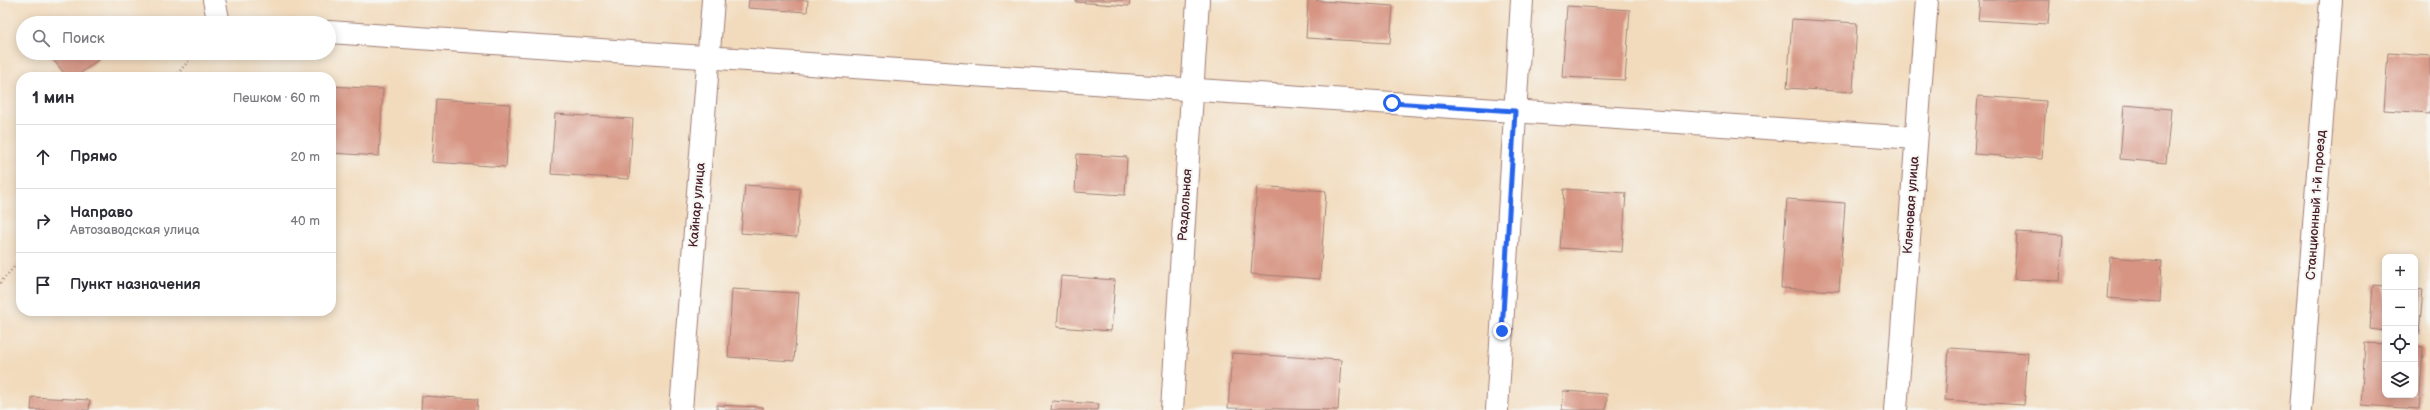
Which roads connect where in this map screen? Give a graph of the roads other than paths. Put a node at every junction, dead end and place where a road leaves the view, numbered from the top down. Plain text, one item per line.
1 (214, 0) edge
2 (713, 0) edge
3 (1198, 0) edge
4 (1522, 0) edge
5 (1927, 0) edge
6 (2331, 0) edge
7 (217, 16) edge
8 (336, 32) edge
9 (709, 57) junction
10 (1193, 90) junction
11 (1515, 111) junction
12 (1916, 138) junction
13 (681, 410) edge
14 (1172, 410) edge
15 (1497, 410) edge
16 (1896, 410) edge
17 (2300, 410) edge

1 - 7 street
2 - 9 street, Кайнар улица
3 - 10 street, Раздольная
4 - 11 street
5 - 12 street, Кленовая улица
6 - 17 street, Станционный 1-й проезд
8 - 9 street
9 - 10 street
9 - 13 street, Кайнар улица
10 - 11 street
10 - 14 street, Раздольная
11 - 12 street
11 - 15 street
12 - 16 street, Кленовая улица

